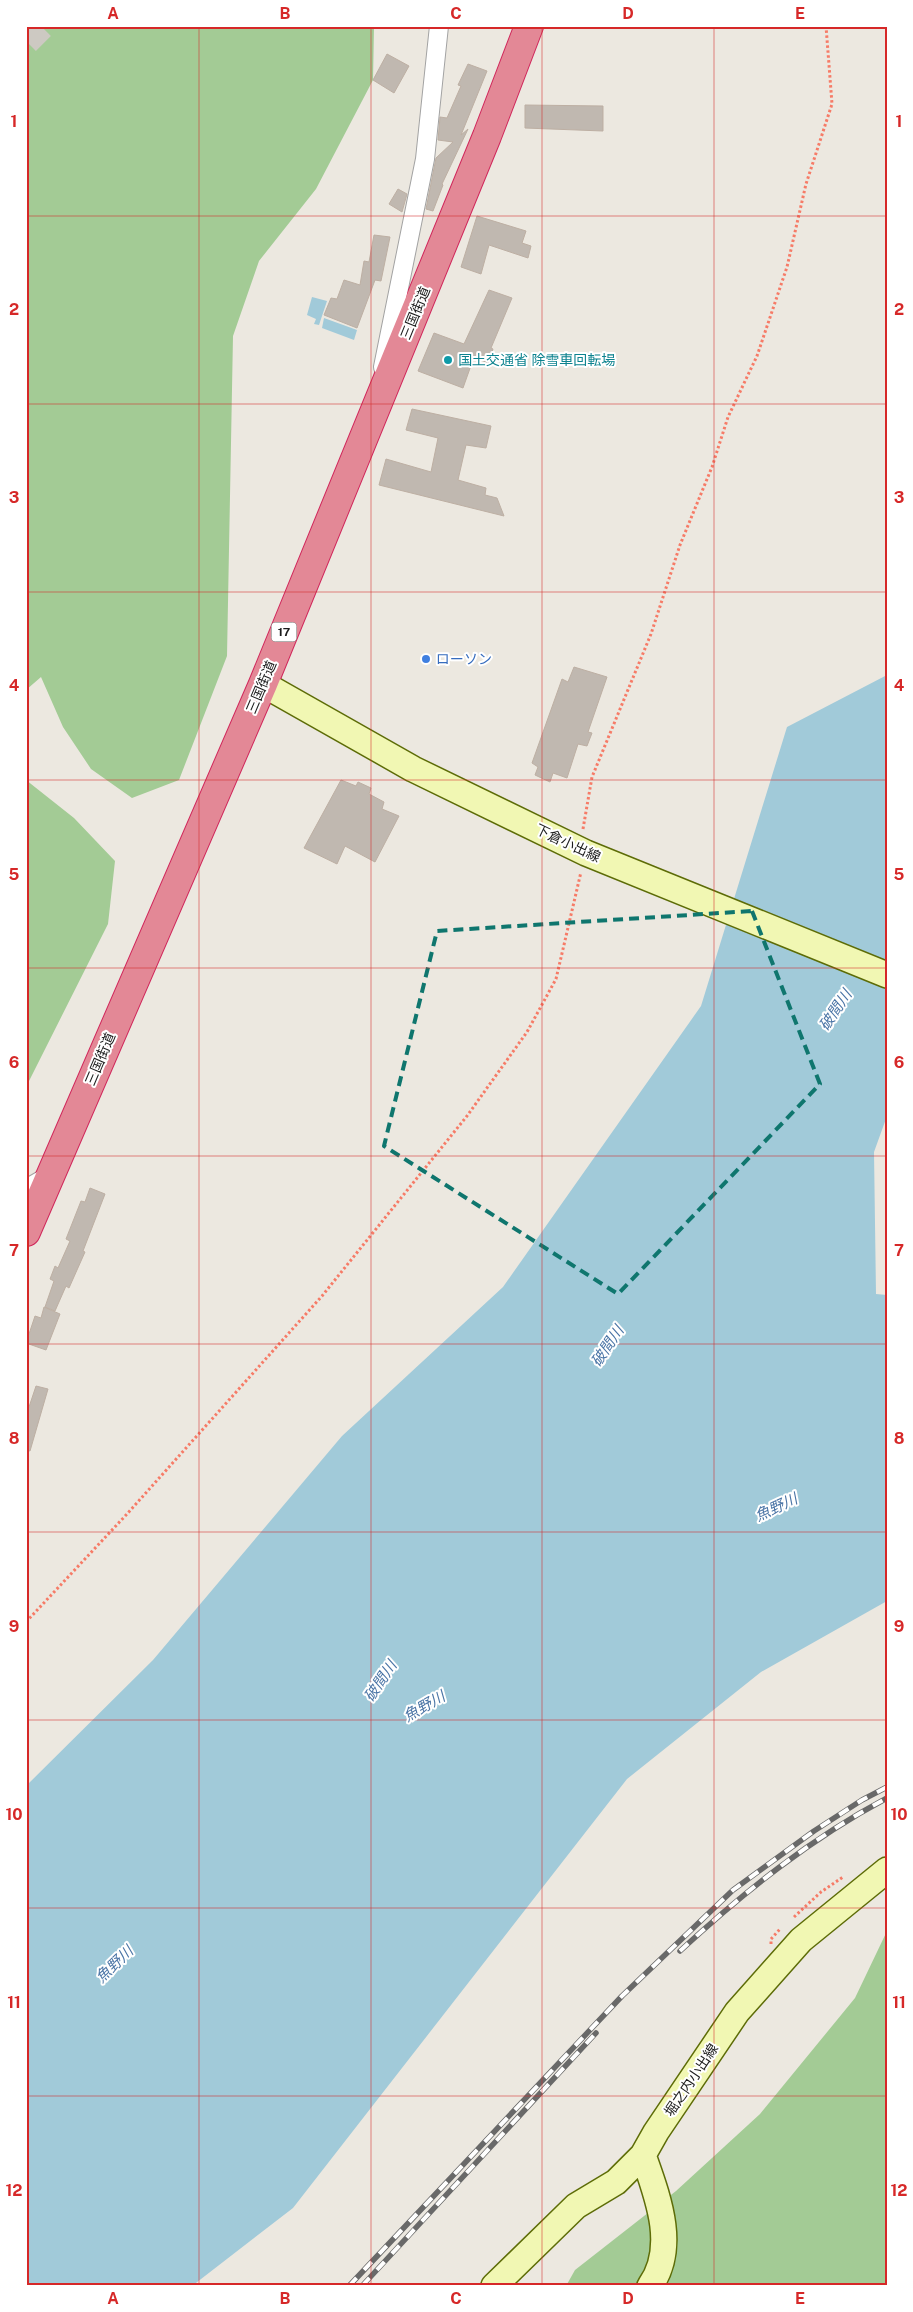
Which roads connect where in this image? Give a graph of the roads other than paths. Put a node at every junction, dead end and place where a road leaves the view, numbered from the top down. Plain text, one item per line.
1 (439, 26) edge
2 (529, 26) edge
3 (373, 416) junction
4 (262, 684) junction
5 (887, 976) edge
6 (50, 1175) junction
7 (26, 1189) edge
8 (26, 1232) edge
9 (887, 1870) edge
10 (643, 2155) junction
11 (494, 2286) edge
12 (650, 2286) edge

1 - 3 street
2 - 3 highway, 三国街道 / 17
3 - 4 highway, 三国街道 / 17
4 - 5 main road, 下倉小出線
4 - 6 highway, 三国街道 / 17
6 - 7 street
6 - 8 highway, 三国街道 / 17
9 - 10 main road, 堀之内小出線
10 - 11 main road, 堀之内小出線
10 - 12 main road

